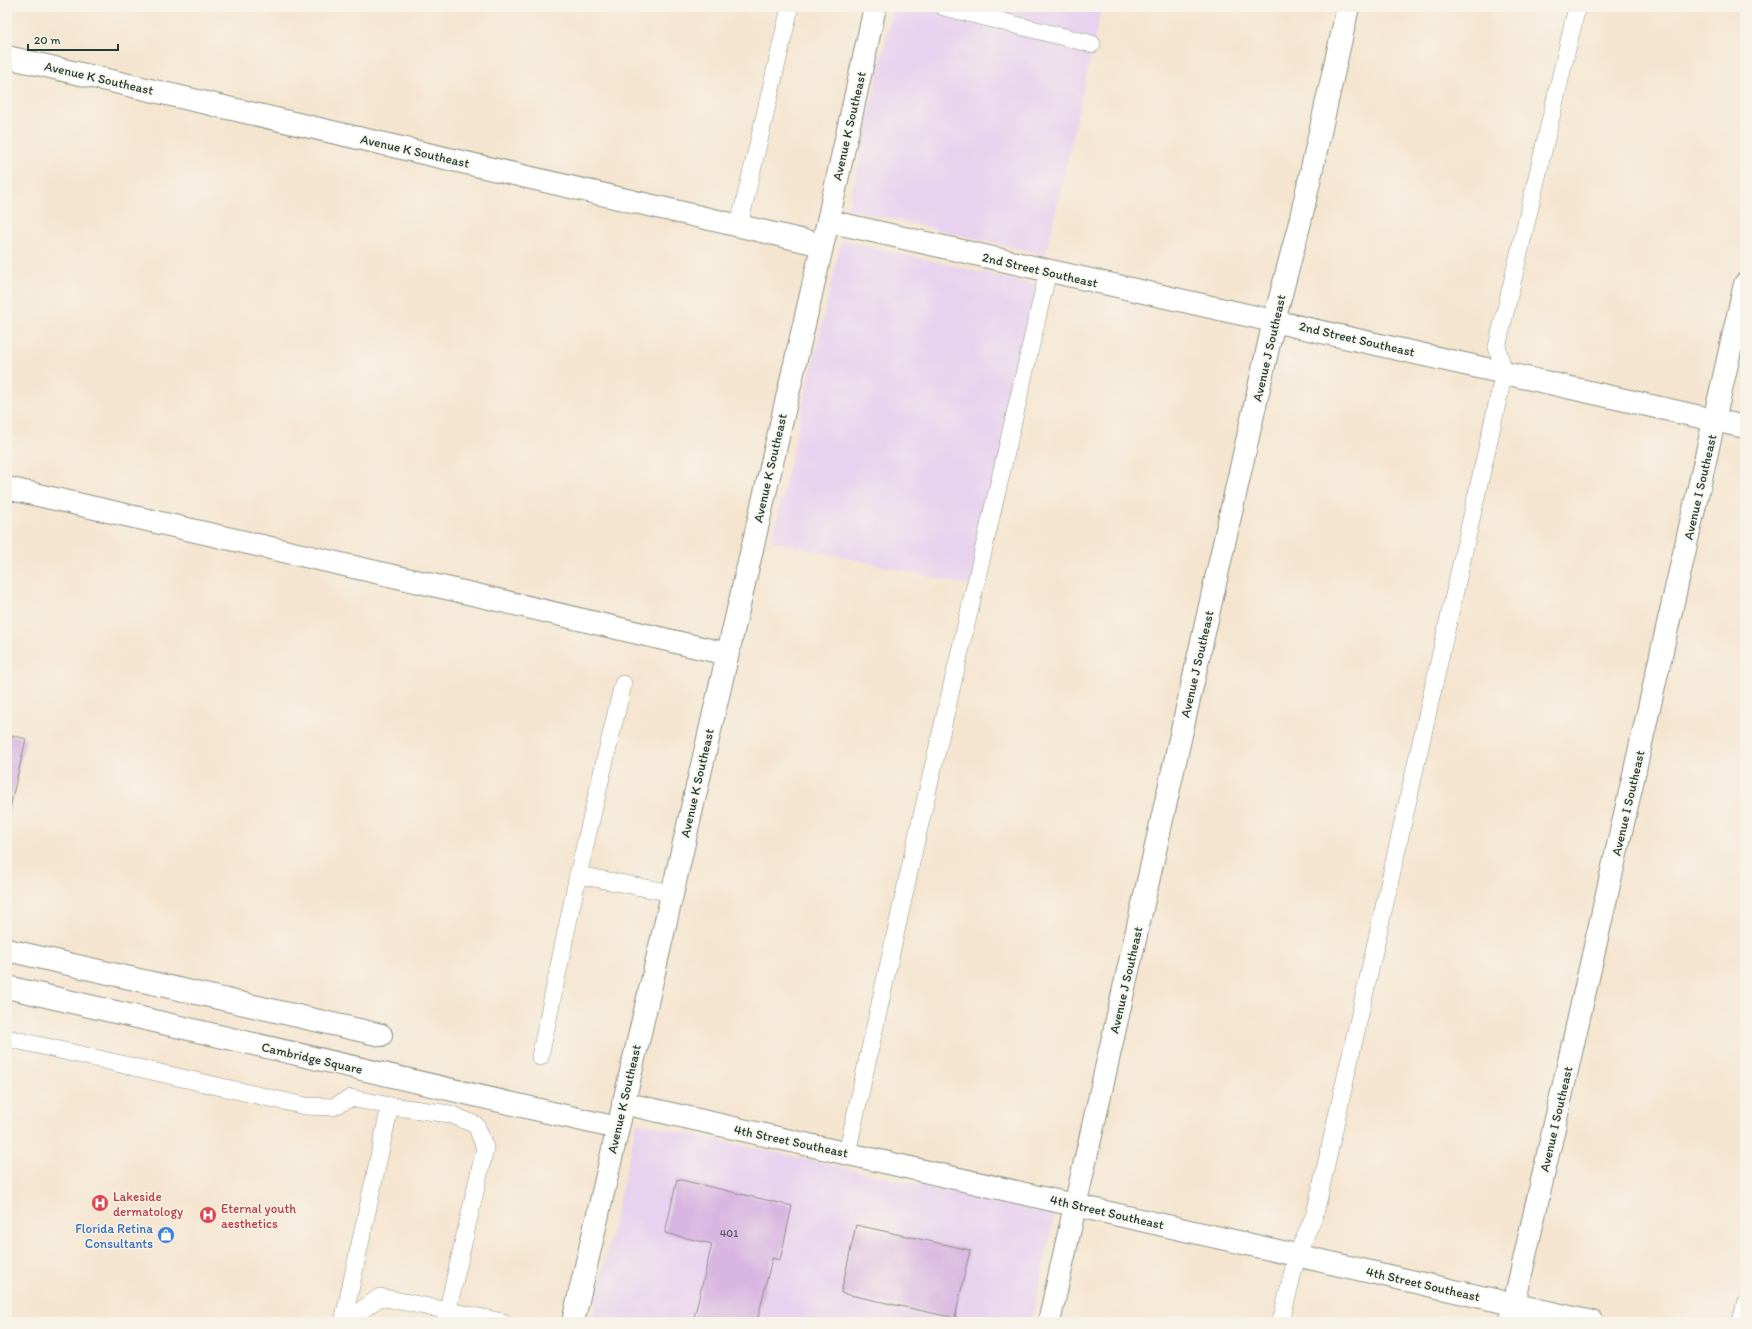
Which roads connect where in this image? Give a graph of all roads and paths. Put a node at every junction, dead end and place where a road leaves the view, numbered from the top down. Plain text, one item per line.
1 (790, 7) edge
2 (875, 7) edge
3 (944, 7) edge
4 (1348, 7) edge
5 (1577, 7) edge
6 (1092, 44) dead end
7 (7, 57) edge
8 (828, 221) junction
9 (739, 226) junction
10 (822, 245) junction
11 (1048, 272) junction
12 (1745, 284) edge
13 (1274, 321) junction
14 (1504, 373) junction
15 (1715, 420) junction
16 (1745, 427) edge
17 (7, 488) edge
18 (727, 654) junction
19 (623, 684) dead end
20 (578, 875) junction
21 (672, 893) junction
22 (7, 950) edge
23 (7, 988) edge
24 (381, 1035) dead end
25 (7, 1038) edge
26 (540, 1058) dead end
27 (623, 1103) junction
28 (390, 1106) junction
29 (617, 1128) junction
30 (847, 1153) junction
31 (1075, 1204) junction
32 (1297, 1255) junction
33 (1745, 1304) edge
34 (1512, 1313) edge
35 (447, 1316) edge
36 (349, 1318) edge
37 (503, 1322) edge
38 (573, 1322) edge
39 (1049, 1322) edge
40 (1281, 1322) edge
41 (1592, 1322) edge
42 (1741, 1322) edge

1 - 9 lane
2 - 8 street, Avenue K Southeast
3 - 6 lane
4 - 13 street, Avenue J Southeast
5 - 14 lane
7 - 9 street, Avenue K Southeast
8 - 10 street, Avenue K Southeast
8 - 11 street, 2nd Street Southeast
9 - 10 street, Avenue K Southeast
10 - 18 street, Avenue K Southeast
11 - 13 street, 2nd Street Southeast
11 - 30 lane
12 - 15 street, Avenue I Southeast
13 - 14 street, 2nd Street Southeast
13 - 31 street, Avenue J Southeast
14 - 15 street, 2nd Street Southeast
14 - 32 lane
15 - 16 street, 2nd Street Southeast
15 - 34 street, Avenue I Southeast
17 - 18 street
18 - 21 street, Avenue K Southeast
19 - 20 lane
20 - 21 lane
20 - 26 lane
21 - 27 street, Avenue K Southeast
22 - 24 street
23 - 29 street, Cambridge Square
25 - 28 lane
27 - 29 street, Avenue K Southeast
27 - 30 street, 4th Street Southeast
28 - 35 lane
28 - 36 lane
29 - 38 street, Avenue K Southeast
30 - 31 street, 4th Street Southeast
31 - 32 street, 4th Street Southeast
31 - 39 street, Avenue J Southeast
32 - 34 street, 4th Street Southeast
32 - 40 lane
33 - 42 lane
34 - 41 street, 4th Street Southeast
35 - 36 lane
35 - 37 lane

